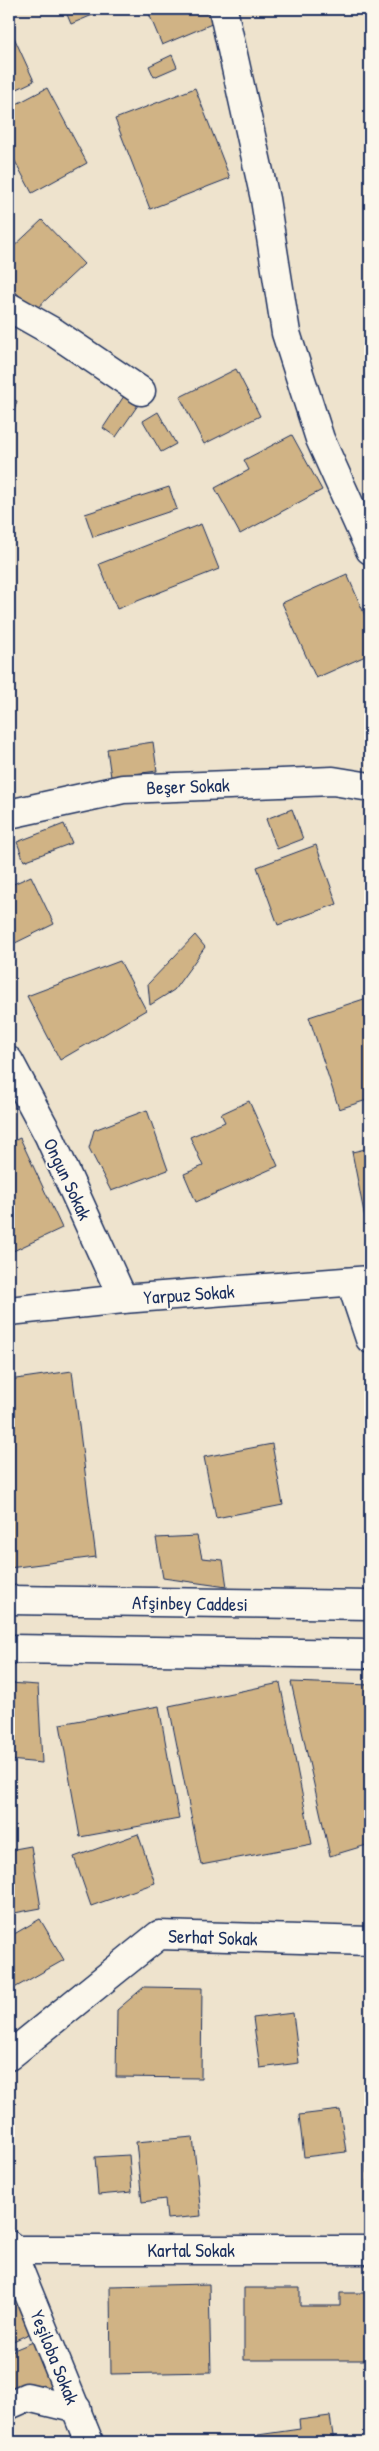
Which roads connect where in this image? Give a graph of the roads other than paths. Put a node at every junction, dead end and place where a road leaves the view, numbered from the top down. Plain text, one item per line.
1 (224, 9) edge
2 (9, 307) edge
3 (141, 390) dead end
4 (370, 550) edge
5 (370, 787) edge
6 (9, 814) edge
7 (9, 1061) edge
8 (361, 1281) edge
9 (123, 1299) junction
10 (9, 1311) edge
11 (370, 1339) edge
12 (9, 1600) edge
13 (370, 1605) edge
14 (9, 1649) edge
15 (370, 1654) edge
16 (370, 1942) edge
17 (9, 2056) edge
18 (10, 2247) edge
19 (370, 2250) edge
20 (9, 2405) edge
21 (77, 2409) junction
22 (89, 2442) edge

1 - 4 street
2 - 3 street
5 - 6 street, Beşer Sokak
7 - 9 street, Ongun Sokak
8 - 9 street, Yarpuz Sokak
8 - 11 street
9 - 10 street, Yarpuz Sokak
12 - 13 street, Afşinbey Caddesi
14 - 15 street
16 - 17 street, Serhat Sokak
18 - 19 street, Kartal Sokak
18 - 21 street, Yeşiloba Sokak
20 - 21 street
21 - 22 street, Yeşiloba Sokak

